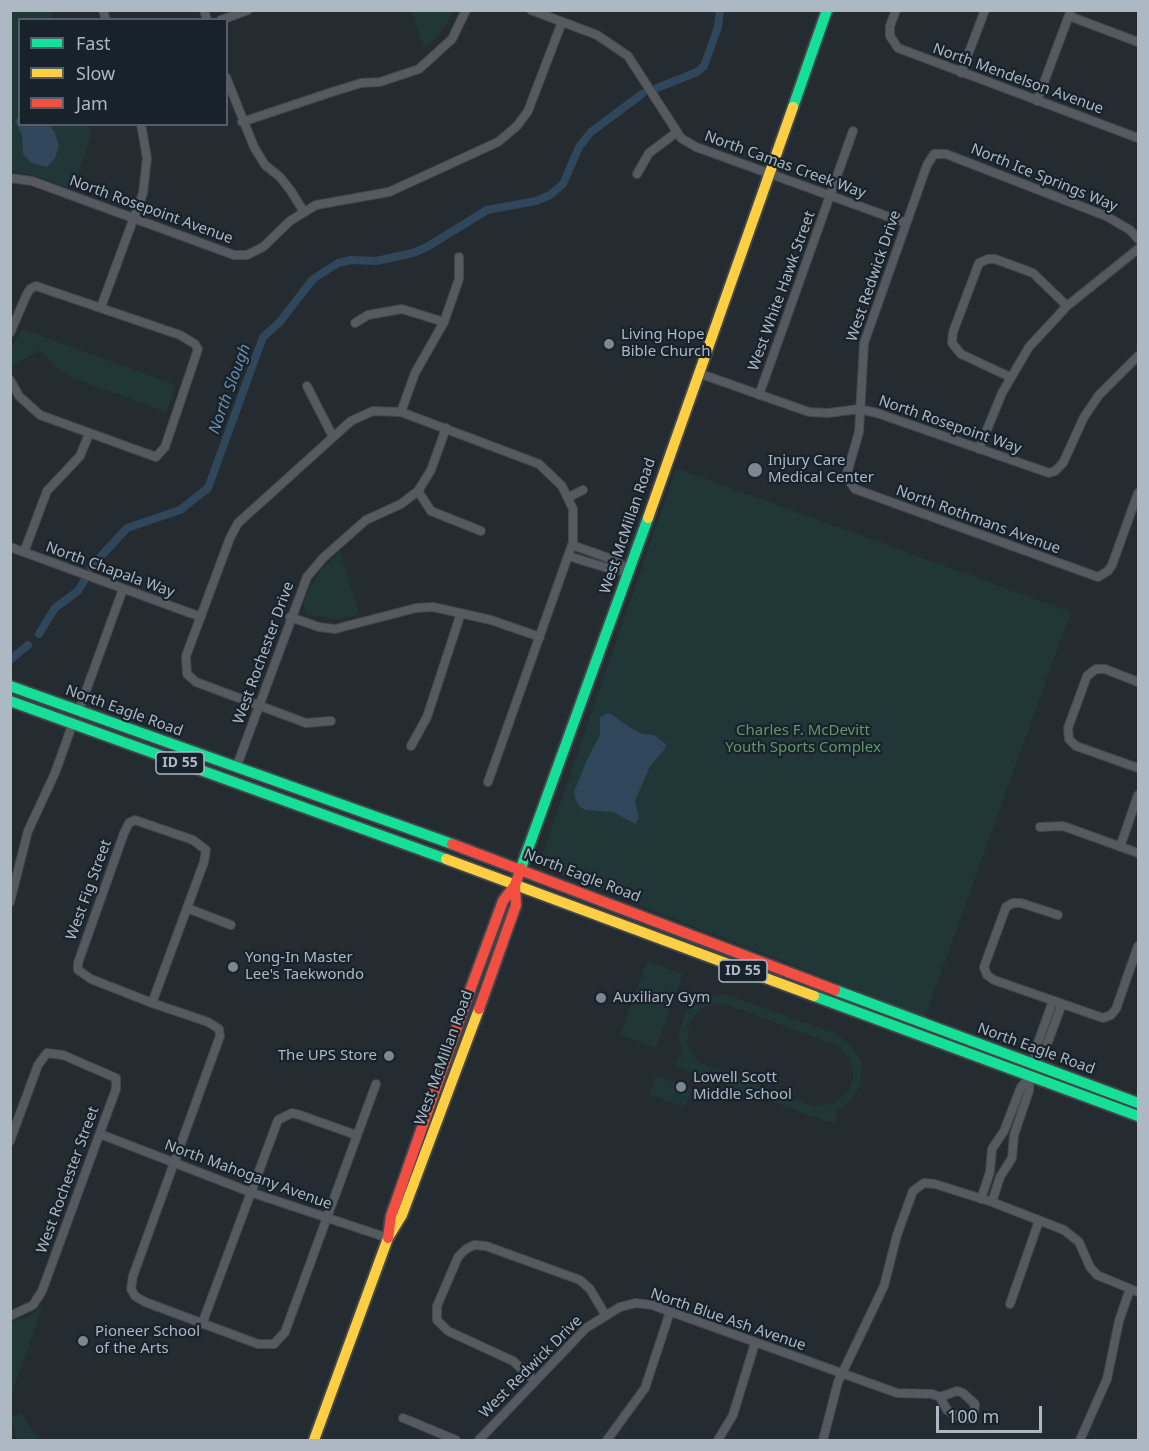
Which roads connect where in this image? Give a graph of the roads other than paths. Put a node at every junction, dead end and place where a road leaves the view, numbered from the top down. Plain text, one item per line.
1 (248, 10) edge
2 (466, 10) edge
3 (531, 10) edge
4 (827, 10) edge
5 (896, 10) edge
6 (985, 10) edge
7 (1070, 13) edge
8 (226, 18) edge
9 (562, 22) junction
10 (1138, 42) edge
11 (961, 73) junction
12 (228, 84) edge
13 (1037, 101) junction
14 (242, 122) junction
15 (141, 126) edge
16 (853, 131) dead end
17 (677, 132) junction
18 (1138, 138) edge
19 (934, 154) joint
20 (637, 174) dead end
21 (768, 175) junction
22 (10, 178) edge
23 (830, 196) junction
24 (304, 212) junction
25 (134, 218) junction
26 (906, 223) junction
27 (1138, 239) edge
28 (1138, 249) edge
29 (459, 257) dead end
30 (1067, 306) junction
31 (101, 307) junction
32 (355, 322) dead end
33 (444, 322) junction
34 (10, 333) edge
35 (1138, 356) edge
36 (698, 374) junction
37 (1010, 377) junction
38 (10, 380) edge
39 (307, 386) dead end
40 (759, 395) junction
41 (859, 409) junction
42 (400, 412) junction
43 (446, 428) junction
44 (89, 434) junction
45 (333, 436) junction
46 (979, 449) junction
47 (847, 481) joint
48 (583, 490) dead end
49 (418, 491) junction
50 (1138, 493) edge
51 (569, 497) junction
52 (481, 531) dead end
53 (572, 545) junction
54 (10, 547) edge
55 (24, 552) junction
56 (568, 556) junction
57 (628, 571) junction
58 (123, 589) junction
59 (462, 613) junction
60 (201, 617) junction
61 (290, 617) junction
62 (540, 637) junction
63 (1138, 682) edge
64 (10, 686) edge
65 (10, 701) edge
66 (258, 705) junction
67 (79, 710) junction
68 (48, 714) junction
69 (104, 720) junction
70 (331, 722) dead end
71 (73, 723) junction
72 (411, 746) dead end
73 (236, 768) junction
74 (1138, 768) edge
75 (488, 782) dead end
76 (1138, 795) edge
77 (1040, 827) dead end
78 (1120, 847) junction
79 (1138, 853) edge
80 (521, 869) junction
81 (515, 885) junction
82 (10, 902) edge
83 (187, 908) junction
84 (1058, 915) dead end
85 (231, 925) dead end
86 (1138, 946) edge
87 (1053, 1001) junction
88 (152, 1003) junction
89 (1062, 1004) junction
90 (942, 1044) junction
91 (1034, 1064) junction
92 (1030, 1077) junction
93 (376, 1083) dead end
94 (1138, 1104) edge
95 (1138, 1116) edge
96 (100, 1134) junction
97 (356, 1135) junction
98 (10, 1141) edge
99 (423, 1158) junction
100 (175, 1163) junction
101 (250, 1192) junction
102 (981, 1199) junction
103 (992, 1202) junction
104 (392, 1212) junction
105 (326, 1218) junction
106 (1039, 1221) junction
107 (388, 1238) junction
108 (1134, 1290) edge
109 (1010, 1305) dead end
110 (670, 1312) junction
111 (10, 1316) edge
112 (606, 1316) junction
113 (202, 1324) junction
114 (755, 1343) junction
115 (842, 1375) junction
116 (535, 1381) junction
117 (940, 1397) junction
118 (403, 1418) dead end
119 (314, 1440) edge
120 (456, 1440) edge
121 (479, 1440) edge
122 (607, 1440) edge
123 (718, 1440) edge
124 (823, 1440) edge
125 (1080, 1440) edge

1 - 8 street
2 - 14 street
3 - 9 street, North Camas Creek Way
4 - 21 main road, West McMillan Road
5 - 11 street, North Mendelson Avenue
6 - 11 street
7 - 10 street
7 - 13 street
9 - 17 street, North Camas Creek Way
9 - 24 street, North Rosepoint Avenue
11 - 13 street, North Mendelson Avenue
12 - 14 street
13 - 18 street, North Mendelson Avenue
14 - 24 street
15 - 25 street
16 - 23 street, West White Hawk Street
17 - 20 street
17 - 21 street, North Camas Creek Way
19 - 26 street, West Redwick Drive
19 - 27 street, North Ice Springs Way
21 - 23 street, North Camas Creek Way
21 - 36 main road, West McMillan Road
22 - 25 street, North Rosepoint Avenue
23 - 26 street, North Camas Creek Way
23 - 40 street, West White Hawk Street
24 - 25 street, North Rosepoint Avenue
25 - 31 street
26 - 41 street, West Redwick Drive
28 - 30 street
29 - 33 street
30 - 37 street
30 - 37 street
31 - 34 street
31 - 44 street
32 - 33 street
33 - 42 street
35 - 46 street, North Rosepoint Way
36 - 40 street, North Rosepoint Way
36 - 57 main road, West McMillan Road
37 - 46 street
38 - 44 street
39 - 45 street
40 - 41 street, North Rosepoint Way
41 - 46 street, North Rosepoint Way
41 - 47 street, West Redwick Drive
42 - 43 street
42 - 45 street
43 - 49 street, West Rochester Drive
43 - 51 street
44 - 55 street
45 - 60 street
47 - 50 street, North Rothmans Avenue
48 - 51 street
49 - 52 street
49 - 61 street, West Rochester Drive
51 - 53 street
53 - 56 street
53 - 57 street
54 - 55 street, North Chapala Way
55 - 58 street, North Chapala Way
56 - 57 street
56 - 62 street
57 - 80 main road, West McMillan Road
58 - 60 street, North Chapala Way
58 - 67 street
59 - 61 street
59 - 62 street
59 - 72 street
60 - 66 street
61 - 66 street, West Rochester Drive
62 - 75 street
63 - 74 street
64 - 67 main road, North Eagle Road / ID 55
65 - 68 main road, North Eagle Road / ID 55
66 - 70 street
66 - 73 street, West Rochester Drive
67 - 68 main road
67 - 69 main road, North Eagle Road / ID 55
68 - 71 main road, North Eagle Road / ID 55
69 - 71 main road
69 - 73 main road, North Eagle Road / ID 55
71 - 81 main road, North Eagle Road / ID 55
71 - 82 street
73 - 80 main road, North Eagle Road / ID 55
76 - 78 street
77 - 78 street
78 - 79 street
80 - 81 main road, West McMillan Road
80 - 91 main road, North Eagle Road / ID 55
81 - 90 main road, North Eagle Road / ID 55
81 - 99 main road, West McMillan Road
81 - 104 main road, West McMillan Road
83 - 85 street
83 - 88 street
83 - 88 street, West Fig Street
84 - 87 street
86 - 89 street
87 - 89 street
87 - 91 street
88 - 100 street
89 - 91 street
90 - 91 main road
90 - 92 main road, North Eagle Road / ID 55
91 - 94 main road, North Eagle Road / ID 55
92 - 94 main road
92 - 95 main road, North Eagle Road / ID 55
92 - 102 street
92 - 103 street
93 - 97 street
96 - 98 street, West Rochester Street
96 - 100 street, North Mahogany Avenue
96 - 111 street, West Rochester Street
97 - 101 street
97 - 105 street
99 - 104 main road
99 - 107 main road, West McMillan Road
100 - 101 street, North Mahogany Avenue
100 - 113 street
101 - 105 street, North Mahogany Avenue
101 - 113 street
102 - 103 street
102 - 115 street
103 - 106 street
104 - 107 main road, West McMillan Road
105 - 107 street, North Mahogany Avenue
105 - 113 street
106 - 108 street
106 - 109 street
107 - 119 main road, West McMillan Road
108 - 125 street
110 - 112 street, North Blue Ash Avenue
110 - 114 street, North Blue Ash Avenue
110 - 122 street
112 - 116 street, West Redwick Drive
112 - 116 street
114 - 115 street, North Blue Ash Avenue
114 - 123 street
115 - 117 street, North Blue Ash Avenue
115 - 124 street
116 - 121 street, West Redwick Drive
117 - 117 street, North Blue Ash Avenue
118 - 120 street

